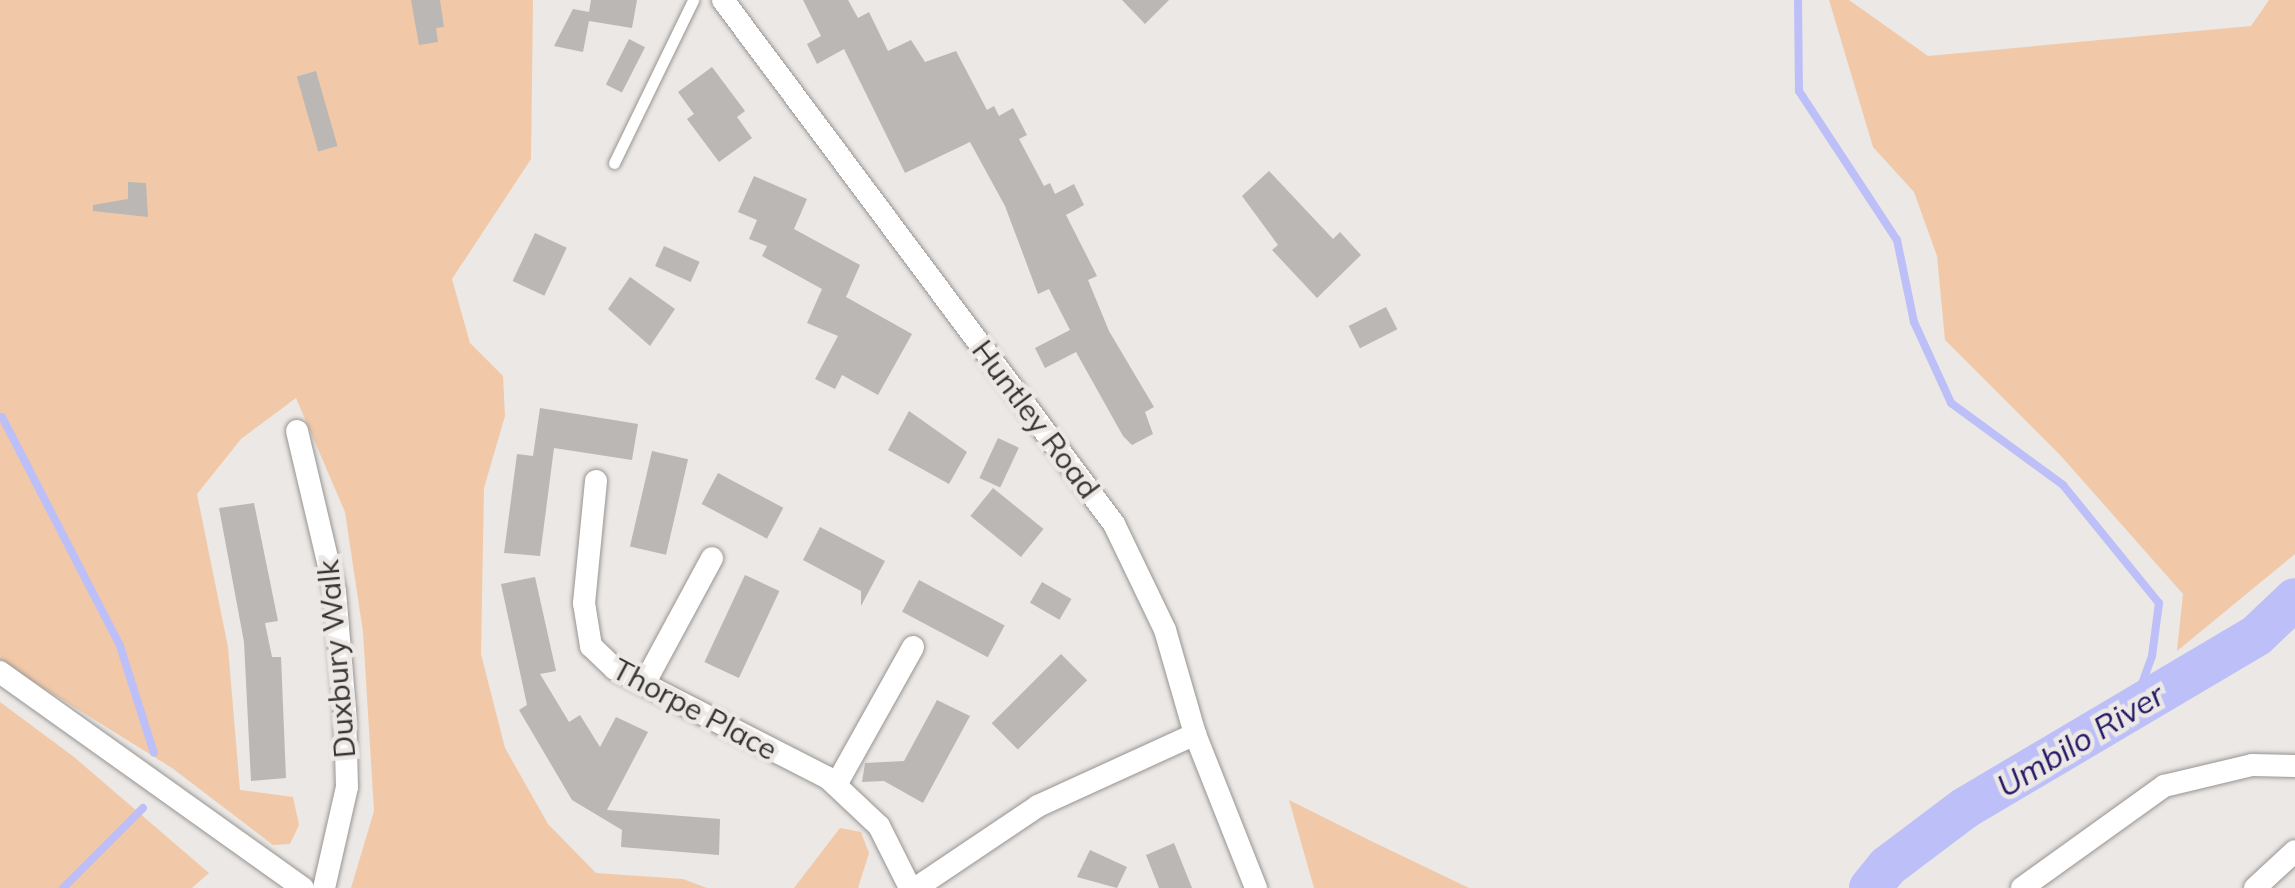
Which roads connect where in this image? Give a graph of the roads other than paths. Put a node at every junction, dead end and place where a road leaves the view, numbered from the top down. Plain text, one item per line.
1 (694, 0) edge
2 (724, 0) edge
3 (614, 163) dead end
4 (297, 430) dead end
5 (596, 482) dead end
6 (712, 558) dead end
7 (913, 647) dead end
8 (0, 672) edge
9 (644, 684) junction
10 (1195, 734) junction
11 (2295, 766) edge
12 (836, 784) junction
13 (2295, 851) edge
14 (302, 888) edge
15 (324, 888) edge
16 (913, 888) edge
17 (1256, 888) edge
18 (2022, 888) edge
19 (2254, 888) edge

1 - 3 lane
2 - 10 street, Huntley Road
4 - 15 street, Duxbury Walk
5 - 9 street, Thorpe Place
6 - 9 street
7 - 12 street
8 - 14 street
9 - 12 street, Thorpe Place
10 - 16 street
10 - 17 street, Huntley Road
11 - 18 street
12 - 16 street, Thorpe Place
13 - 19 street

